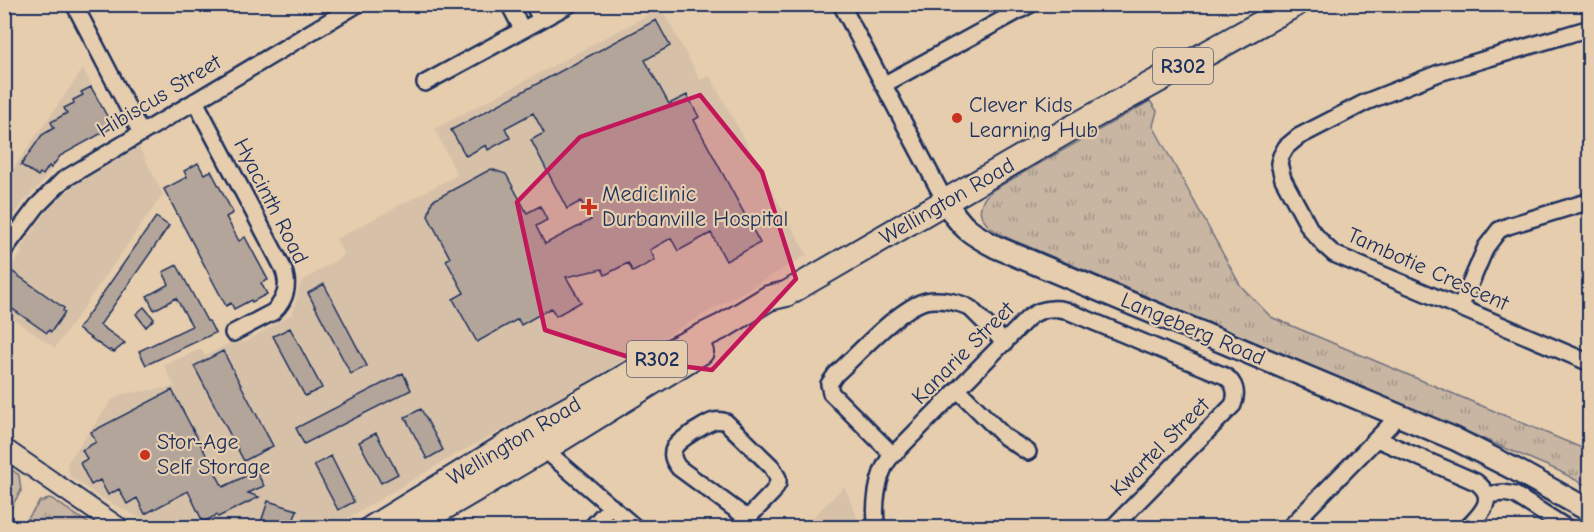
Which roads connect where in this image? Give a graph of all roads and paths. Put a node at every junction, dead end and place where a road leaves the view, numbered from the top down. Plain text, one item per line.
1 (74, 4) edge
2 (358, 4) edge
3 (509, 4) edge
4 (533, 4) edge
5 (570, 4) edge
6 (841, 4) edge
7 (1031, 4) edge
8 (1296, 4) edge
9 (541, 19) junction
10 (1590, 28) edge
11 (522, 29) junction
12 (426, 83) dead end
13 (883, 85) junction
14 (195, 101) junction
15 (141, 133) junction
16 (945, 201) junction
17 (1590, 201) edge
18 (4, 250) edge
19 (1460, 308) junction
20 (233, 333) dead end
21 (1005, 343) junction
22 (1590, 363) edge
23 (958, 390) junction
24 (1236, 395) joint
25 (1397, 415) junction
26 (1377, 439) junction
27 (1455, 439) junction
28 (544, 440) junction
29 (4, 448) edge
30 (1028, 452) dead end
31 (893, 455) junction
32 (1486, 495) junction
33 (1590, 497) edge
34 (611, 506) junction
35 (1590, 511) edge
36 (743, 523) edge
37 (1116, 526) edge
38 (120, 528) edge
39 (372, 528) edge
40 (409, 528) edge
41 (591, 528) edge
42 (636, 528) edge
43 (878, 528) edge
44 (1289, 528) edge
45 (1467, 528) edge
46 (1567, 528) edge

1 - 15 street
2 - 14 street, Hibiscus Street
3 - 11 street
4 - 9 street
5 - 9 street
6 - 13 street
7 - 13 street
8 - 16 main road, Wellington Road / R302
9 - 11 street
10 - 19 street, Tambotie Crescent
11 - 12 street
13 - 16 street
14 - 15 street, Hibiscus Street
14 - 20 street, Hyacinth Road
15 - 18 street, Hibiscus Street
16 - 25 main road, Langeberg Road
16 - 28 main road, Wellington Road / R302
17 - 19 street
19 - 22 street, Tambotie Crescent
21 - 23 street, Kanarie Street
21 - 24 street, Kanarie Street
21 - 31 street
23 - 30 street
23 - 31 street, Kanarie Street
24 - 37 street, Kwartel Street
25 - 26 street
25 - 27 main road, Langeberg Road
26 - 32 street
26 - 44 street
27 - 33 main road, Langeberg Road
27 - 35 main road, Langeberg Road
28 - 34 street
28 - 39 main road, Wellington Road / R302
28 - 40 main road, Wellington Road / R302
29 - 38 street
31 - 43 street, Kanarie Street
32 - 45 street
32 - 46 street
34 - 41 street
34 - 42 street
36 - 36 street

